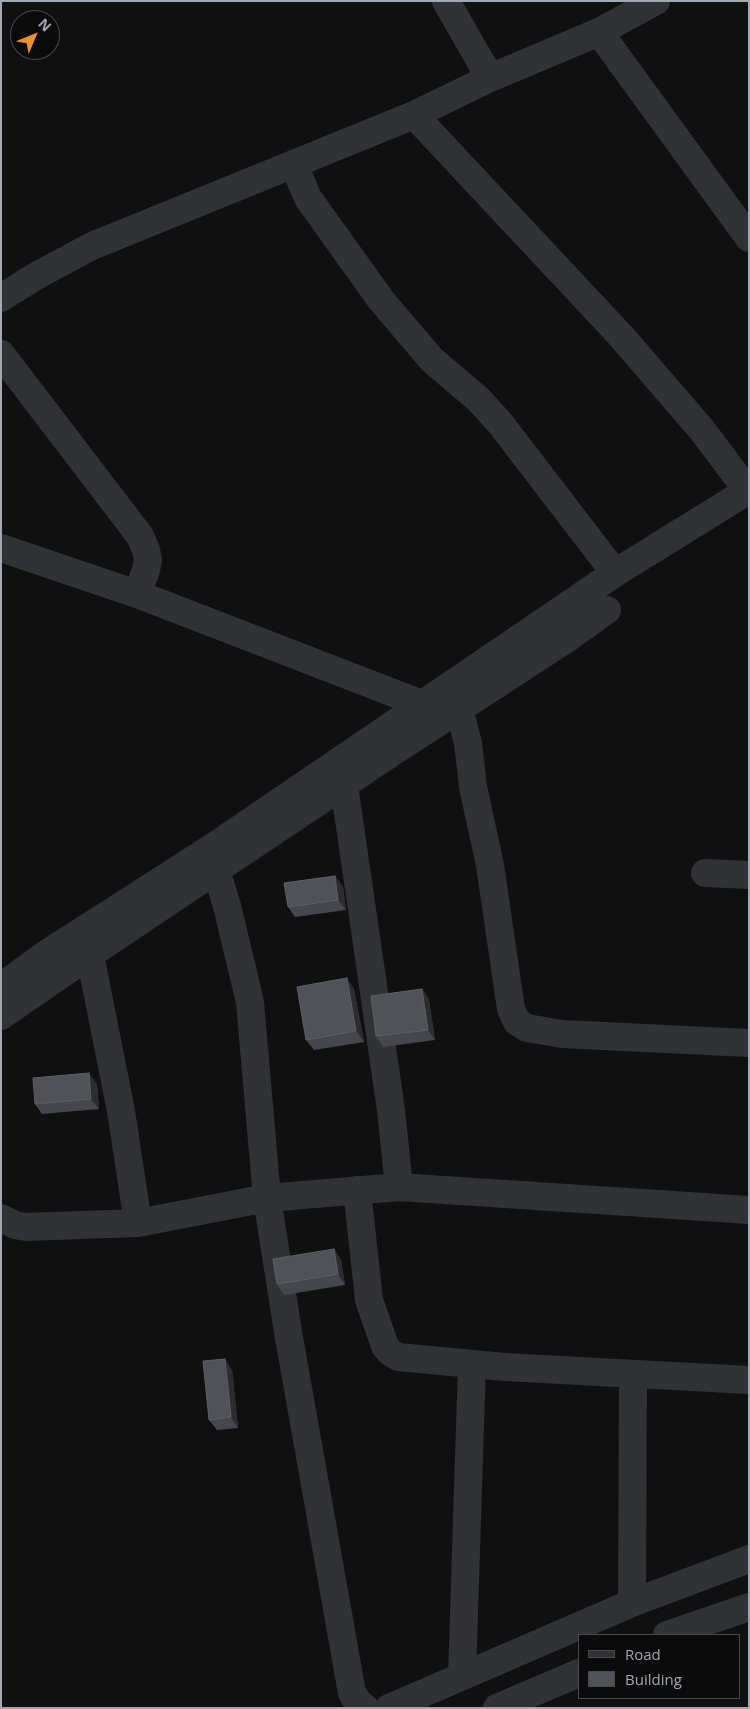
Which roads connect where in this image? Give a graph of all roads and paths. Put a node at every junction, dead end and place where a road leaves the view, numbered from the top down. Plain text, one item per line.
1 (446, 1) edge
2 (656, 1) edge
3 (599, 32) junction
4 (490, 78) junction
5 (414, 115) junction
6 (294, 165) junction
7 (749, 238) edge
8 (1, 298) edge
9 (1, 354) edge
10 (748, 491) edge
11 (1, 548) edge
12 (615, 573) junction
13 (137, 594) junction
14 (607, 610) dead end
15 (422, 704) junction
16 (459, 709) junction
17 (344, 784) junction
18 (216, 870) junction
19 (704, 873) dead end
20 (749, 875) edge
21 (90, 955) junction
22 (1, 987) edge
23 (1, 1016) edge
24 (749, 1043) edge
25 (399, 1187) junction
26 (357, 1190) junction
27 (267, 1198) junction
28 (749, 1210) edge
29 (1, 1218) edge
30 (138, 1223) junction
31 (472, 1364) junction
32 (633, 1374) junction
33 (749, 1380) edge
34 (749, 1559) edge
35 (632, 1603) junction
36 (749, 1607) edge
37 (670, 1634) edge
38 (578, 1673) edge
39 (462, 1676) junction
40 (365, 1708) edge
41 (389, 1708) edge
42 (497, 1708) edge

1 - 4 street
2 - 3 street
3 - 4 street
3 - 7 street
4 - 5 street
5 - 6 street
5 - 10 street
6 - 8 street
6 - 12 street
9 - 13 street
10 - 12 street
11 - 13 street
12 - 15 street
13 - 15 street
14 - 16 street
15 - 22 street
16 - 17 street
16 - 24 street
17 - 18 street
17 - 25 street
18 - 21 street
18 - 27 street
19 - 20 street
21 - 23 street
21 - 30 street
25 - 26 street
25 - 28 street
26 - 27 street
26 - 31 street
27 - 30 street
27 - 40 street
29 - 30 street
31 - 32 street
31 - 39 street
32 - 33 street
32 - 35 street
34 - 35 street
35 - 39 street
36 - 37 street
38 - 42 street
39 - 41 street

